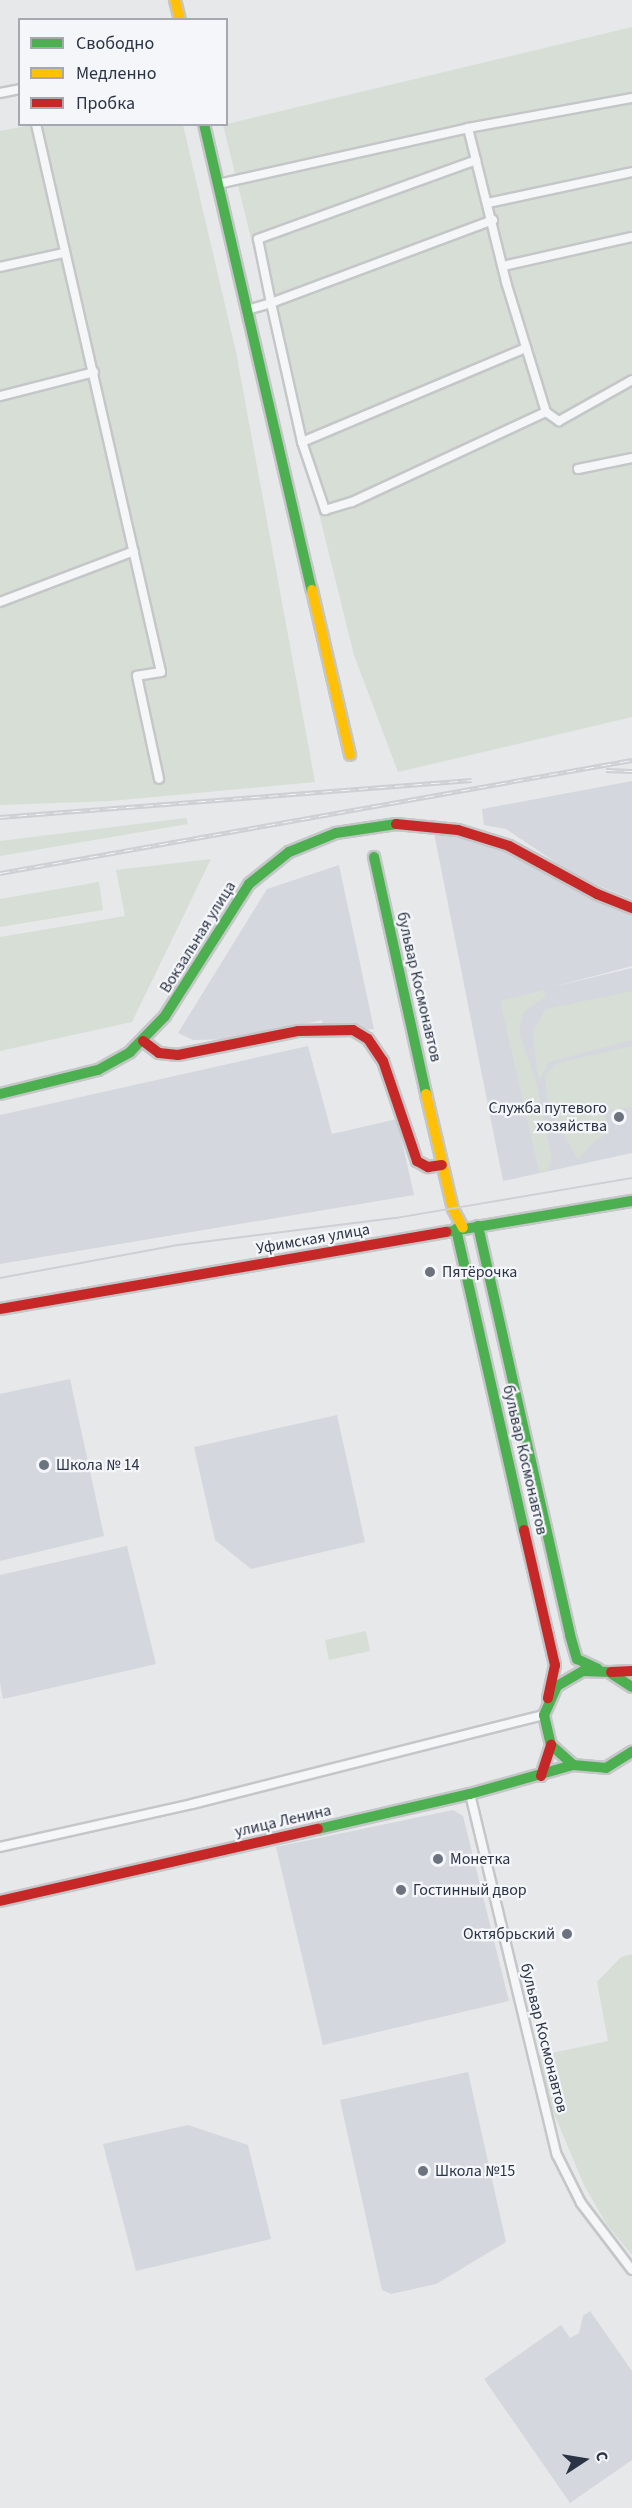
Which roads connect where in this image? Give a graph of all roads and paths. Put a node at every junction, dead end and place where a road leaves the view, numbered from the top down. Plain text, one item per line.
1 (175, 0) edge
2 (180, 18) edge
3 (18, 89) edge
4 (0, 93) edge
5 (632, 98) edge
6 (36, 126) edge
7 (204, 126) edge
8 (468, 128) junction
9 (476, 160) junction
10 (632, 172) edge
11 (218, 184) junction
12 (488, 203) junction
13 (493, 220) junction
14 (632, 237) edge
15 (63, 253) junction
16 (503, 266) junction
17 (0, 267) edge
18 (271, 303) junction
19 (247, 310) junction
20 (526, 348) junction
21 (94, 372) junction
22 (632, 380) edge
23 (0, 396) edge
24 (546, 412) junction
25 (302, 442) junction
26 (632, 458) edge
27 (578, 469) dead end
28 (134, 550) junction
29 (0, 602) edge
30 (350, 755) dead end
31 (159, 778) dead end
32 (374, 857) dead end
33 (632, 908) edge
34 (143, 1041) junction
35 (0, 1094) edge
36 (442, 1165) junction
37 (632, 1201) edge
38 (477, 1226) junction
39 (459, 1228) junction
40 (0, 1309) edge
41 (598, 1669) junction
42 (632, 1671) edge
43 (609, 1672) junction
44 (632, 1687) edge
45 (548, 1698) junction
46 (544, 1715) junction
47 (551, 1745) junction
48 (632, 1752) edge
49 (573, 1765) junction
50 (541, 1776) junction
51 (470, 1794) junction
52 (0, 1847) edge
53 (0, 1901) edge
54 (632, 2270) edge

1 - 2 main road
3 - 4 street
5 - 8 street
6 - 15 street
7 - 11 main road
8 - 9 street
8 - 11 street
9 - 12 street
9 - 18 street
10 - 12 street
11 - 19 main road
12 - 13 street
13 - 16 street
13 - 18 street
14 - 16 street
15 - 17 street
15 - 21 street
16 - 20 street
18 - 19 street
18 - 25 street
19 - 30 main road
20 - 24 street
20 - 25 street
21 - 23 street
21 - 28 street
22 - 24 street
24 - 25 street
26 - 27 street
28 - 29 street
28 - 31 street
32 - 36 main road, бульвар Космонавтов
33 - 34 main road, Вокзальная улица
34 - 35 main road, Вокзальная улица
34 - 36 main road
36 - 39 main road, бульвар Космонавтов
37 - 38 main road, Уфимская улица
38 - 39 main road, Уфимская улица
38 - 41 main road, бульвар Космонавтов
39 - 40 main road, Уфимская улица
39 - 45 main road, бульвар Космонавтов
41 - 43 main road
41 - 45 main road
42 - 43 main road
43 - 44 main road
45 - 46 main road
46 - 47 main road
46 - 52 street
47 - 49 main road
47 - 50 main road
48 - 49 main road
49 - 50 main road, улица Ленина
50 - 51 main road, улица Ленина
51 - 53 main road, улица Ленина
51 - 54 street, бульвар Космонавтов

